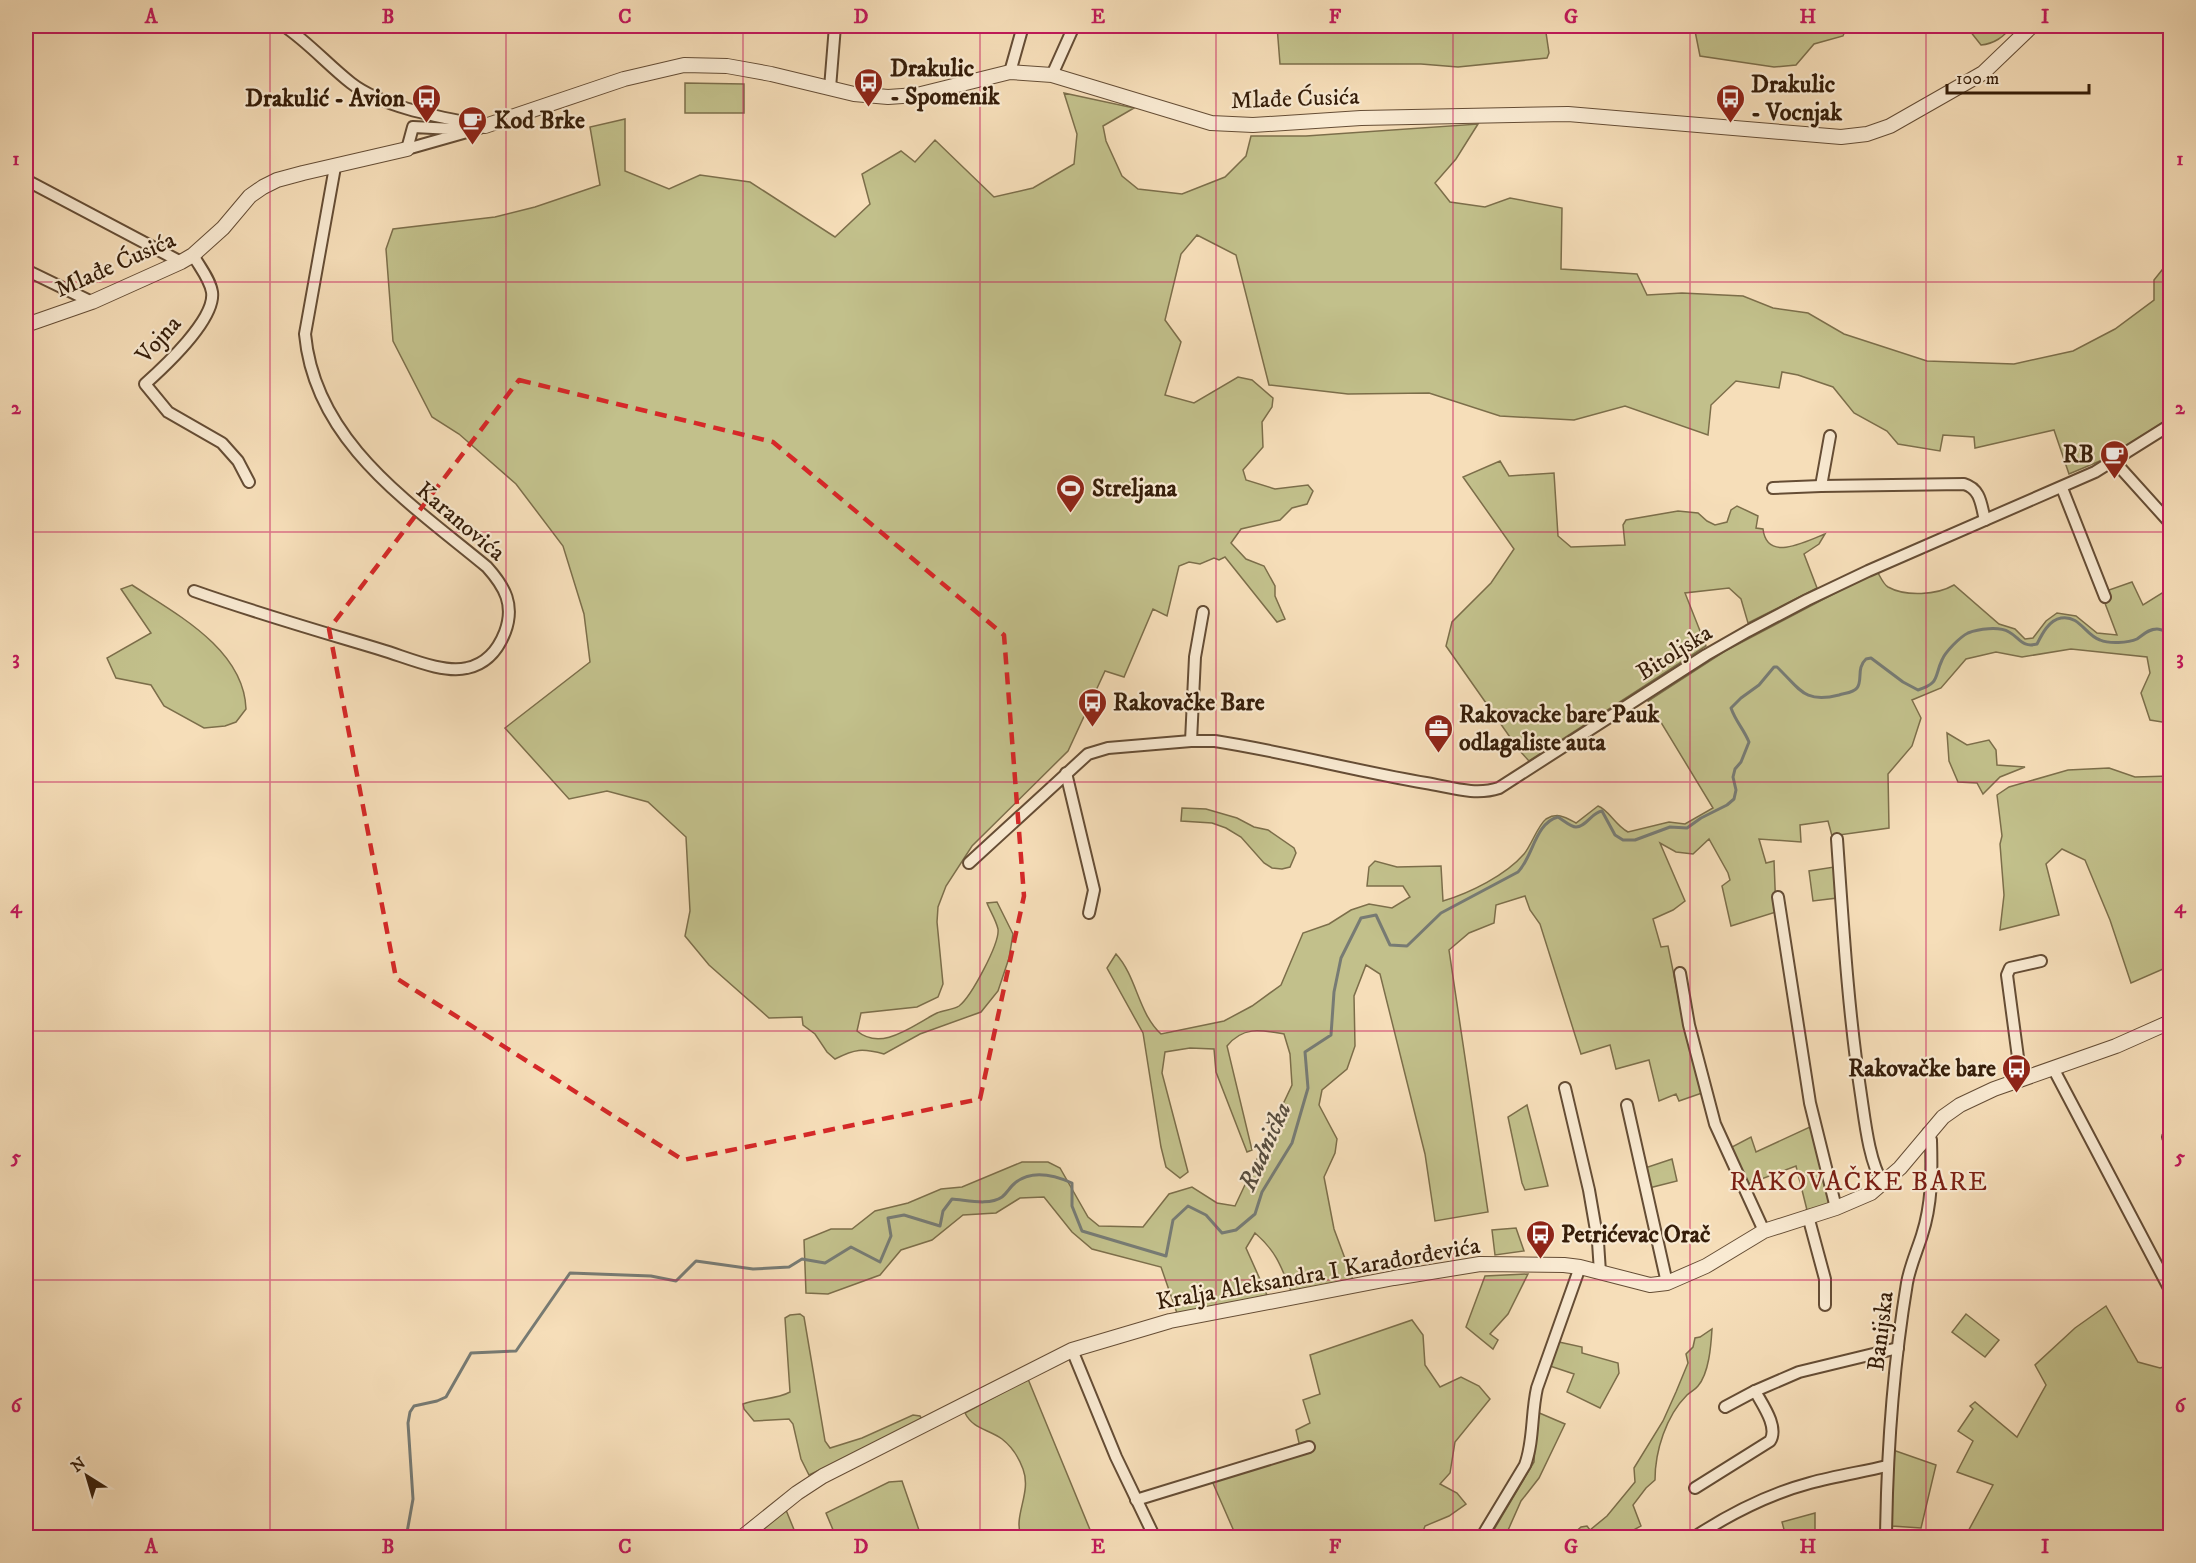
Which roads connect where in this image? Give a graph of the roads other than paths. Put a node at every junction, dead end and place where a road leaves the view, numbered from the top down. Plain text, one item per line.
1 (284, 26) edge
2 (835, 26) edge
3 (1023, 26) edge
4 (1074, 26) edge
5 (2032, 26) edge
6 (1010, 72) junction
7 (1052, 75) junction
8 (830, 88) junction
9 (480, 128) junction
10 (407, 149) junction
11 (336, 167) junction
12 (26, 180) edge
13 (187, 259) junction
14 (26, 270) edge
15 (92, 302) junction
16 (26, 325) edge
17 (2170, 425) edge
18 (1830, 436) dead end
19 (2115, 462) junction
20 (249, 482) dead end
21 (1821, 486) junction
22 (1773, 488) dead end
23 (2062, 488) junction
24 (1985, 520) junction
25 (2170, 523) edge
26 (194, 591) dead end
27 (2105, 597) dead end
28 (1203, 612) dead end
29 (1191, 741) junction
30 (1066, 773) junction
31 (1837, 839) dead end
32 (969, 863) dead end
33 (1778, 897) dead end
34 (1089, 913) dead end
35 (2041, 962) dead end
36 (1680, 973) dead end
37 (2170, 1022) edge
38 (2053, 1068) junction
39 (2021, 1080) junction
40 (1565, 1088) dead end
41 (1627, 1105) dead end
42 (1928, 1133) junction
43 (1883, 1184) junction
44 (1836, 1208) junction
45 (1808, 1216) junction
46 (1764, 1231) junction
47 (1580, 1267) junction
48 (1600, 1272) junction
49 (1667, 1283) junction
50 (2170, 1290) edge
51 (1825, 1305) dead end
52 (1898, 1348) junction
53 (1072, 1350) junction
54 (1755, 1391) junction
55 (1725, 1407) dead end
56 (1309, 1447) dead end
57 (1887, 1466) junction
58 (1695, 1488) dead end
59 (1136, 1500) junction
60 (741, 1538) edge
61 (1155, 1538) edge
62 (1481, 1538) edge
63 (1693, 1538) edge
64 (1886, 1538) edge

1 - 9 street
2 - 8 street
3 - 6 street
4 - 7 street
5 - 7 street, Mlađe Ćusića
6 - 7 street, Mlađe Ćusića
6 - 8 street, Mlađe Ćusića
8 - 9 street, Mlađe Ćusića
9 - 10 street, Mlađe Ćusića
9 - 10 street, Mlađe Ćusića
10 - 11 street, Mlađe Ćusića
11 - 13 street, Mlađe Ćusića
11 - 26 street, Karanovića
12 - 13 street
13 - 15 street, Mlađe Ćusića
13 - 20 street, Vojna
14 - 15 street
15 - 16 street, Mlađe Ćusića
17 - 19 street, Bitoljska
18 - 21 street
19 - 23 street, Bitoljska
19 - 25 street
21 - 22 street
21 - 24 street
23 - 24 street, Bitoljska
23 - 27 street
24 - 29 street, Bitoljska
28 - 29 street
29 - 30 street, Bitoljska
30 - 32 street, Bitoljska
30 - 34 street
31 - 43 street
33 - 44 street
35 - 39 street
36 - 46 street
37 - 38 street, Kralja Aleksandra I Karađorđevića
38 - 39 street, Kralja Aleksandra I Karađorđevića
38 - 50 street
39 - 42 street, Kralja Aleksandra I Karađorđevića
40 - 48 street
41 - 49 street
42 - 43 street, Kralja Aleksandra I Karađorđevića
42 - 52 street, Banijska
43 - 44 street, Kralja Aleksandra I Karađorđevića
44 - 45 street, Kralja Aleksandra I Karađorđevića
45 - 46 street, Kralja Aleksandra I Karađorđevića
45 - 51 street
46 - 49 street, Kralja Aleksandra I Karađorđevića
47 - 48 street, Kralja Aleksandra I Karađorđevića
47 - 53 street, Kralja Aleksandra I Karađorđevića
47 - 62 street
48 - 49 street, Kralja Aleksandra I Karađorđevića
52 - 54 street
52 - 57 street, Banijska
53 - 59 street
53 - 60 street, Kralja Aleksandra I Karađorđevića
54 - 55 street
54 - 58 street
56 - 59 street
57 - 63 street
57 - 64 street, Banijska
59 - 61 street

